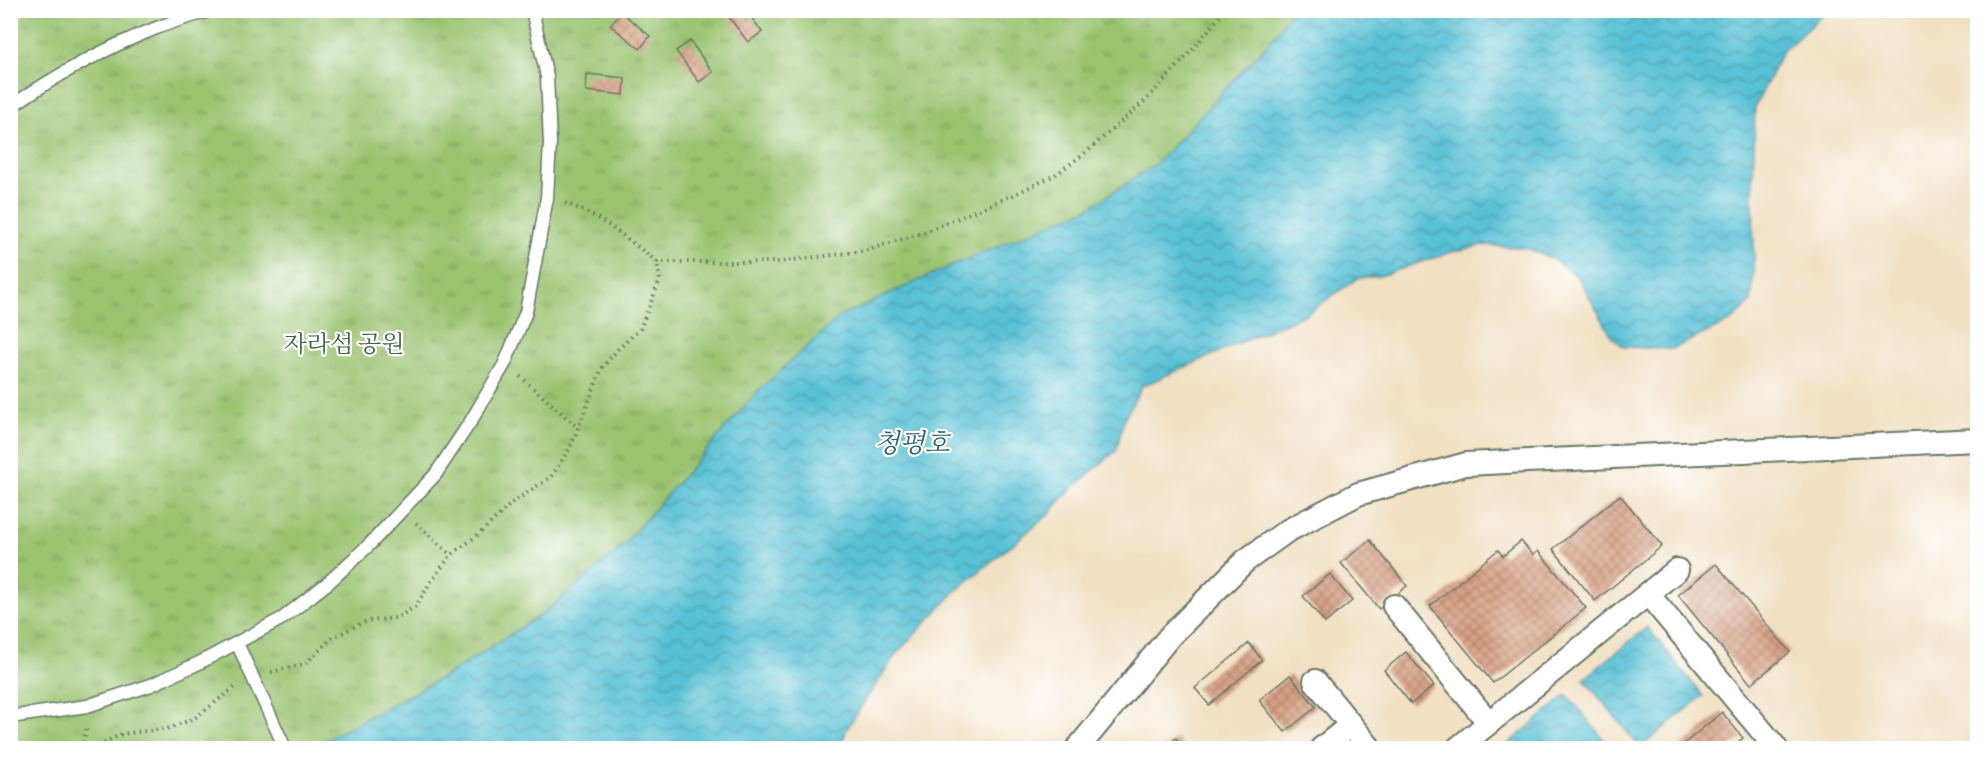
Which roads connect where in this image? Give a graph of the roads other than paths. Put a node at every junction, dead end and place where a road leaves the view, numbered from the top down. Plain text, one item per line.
1 (212, 10) edge
2 (532, 10) edge
3 (10, 107) edge
4 (1977, 440) edge
5 (1677, 570) dead end
6 (1648, 594) junction
7 (1394, 606) dead end
8 (237, 643) junction
9 (1315, 681) dead end
10 (10, 717) edge
11 (1489, 723) junction
12 (1351, 725) junction
13 (1465, 746) edge
14 (285, 748) edge
15 (1078, 748) edge
16 (1322, 748) edge
17 (1370, 748) edge
18 (1776, 748) edge

1 - 3 lane
2 - 8 lane
4 - 15 street
5 - 6 street
6 - 11 street
6 - 18 street
7 - 11 street
8 - 10 lane
8 - 14 lane
9 - 12 street
11 - 13 street
12 - 16 street
12 - 17 street

